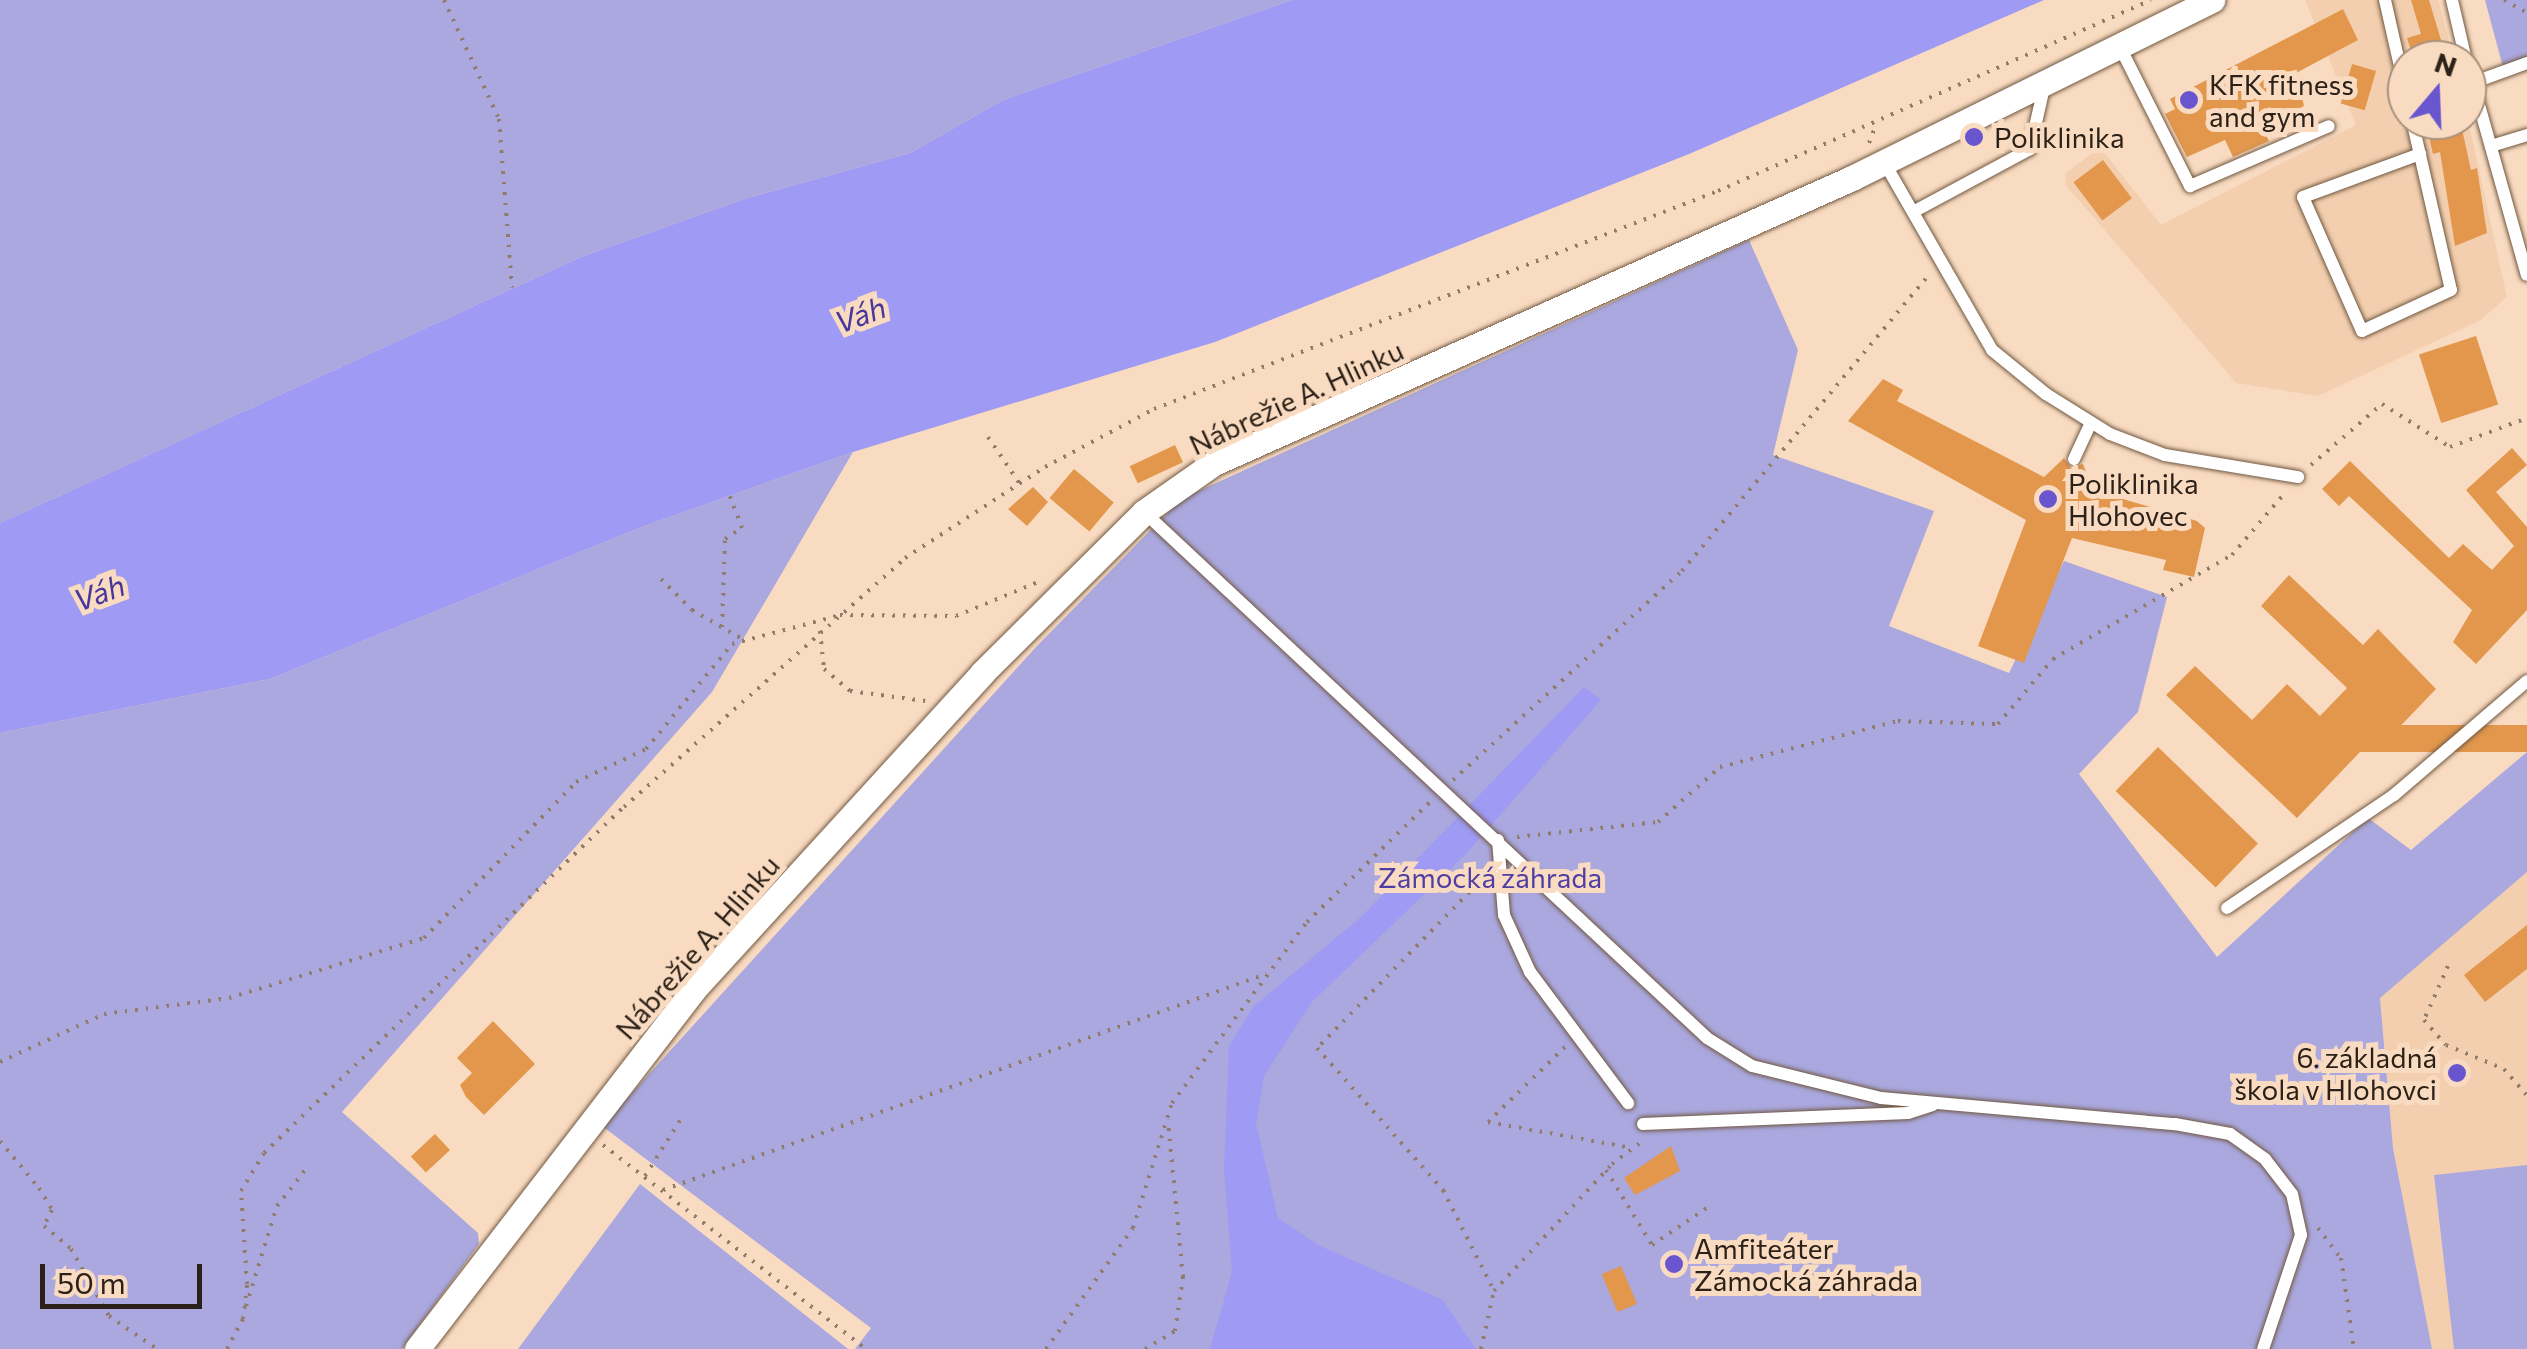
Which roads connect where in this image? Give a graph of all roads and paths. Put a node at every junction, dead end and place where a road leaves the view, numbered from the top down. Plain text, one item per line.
1 (444, 0) edge
2 (2151, 0) edge
3 (2212, 0) edge
4 (2384, 0) edge
5 (2452, 0) edge
6 (2504, 0) edge
7 (2527, 13) edge
8 (2393, 40) edge
9 (2462, 40) edge
10 (2120, 47) junction
11 (2527, 63) edge
12 (2487, 78) edge
13 (2045, 83) junction
14 (1876, 125) junction
15 (2330, 126) dead end
16 (2487, 133) edge
17 (2527, 136) edge
18 (2417, 140) edge
19 (2491, 146) junction
20 (2420, 154) junction
21 (1874, 159) junction
22 (1913, 212) junction
23 (2527, 212) edge
24 (2512, 218) junction
25 (1941, 260) junction
26 (2527, 275) edge
27 (512, 287) dead end
28 (2527, 418) edge
29 (2091, 422) junction
30 (988, 437) dead end
31 (2074, 459) dead end
32 (2298, 476) junction
33 (1020, 484) junction
34 (730, 496) dead end
35 (1144, 512) junction
36 (1050, 576) dead end
37 (661, 579) dead end
38 (840, 614) junction
39 (722, 627) junction
40 (820, 631) junction
41 (744, 640) junction
42 (2527, 681) edge
43 (961, 696) junction
44 (1444, 789) junction
45 (1494, 837) junction
46 (1494, 866) junction
47 (2227, 908) dead end
48 (2448, 966) dead end
49 (1268, 974) junction
50 (1576, 1036) junction
51 (0, 1062) edge
52 (2527, 1095) edge
53 (1628, 1103) dead end
54 (1939, 1103) junction
55 (684, 1114) dead end
56 (1168, 1115) junction
57 (1647, 1130) joint
58 (583, 1131) junction
59 (0, 1141) edge
60 (1632, 1148) junction
61 (305, 1170) dead end
62 (1606, 1170) junction
63 (645, 1176) junction
64 (663, 1190) junction
65 (2292, 1194) junction
66 (1711, 1205) dead end
67 (1494, 1292) junction
68 (244, 1316) junction
69 (157, 1349) edge
70 (227, 1349) edge
71 (417, 1349) edge
72 (866, 1349) edge
73 (1046, 1349) edge
74 (1146, 1349) edge
75 (1482, 1349) edge
76 (2263, 1349) edge
77 (2354, 1349) edge

1 - 27 path
2 - 14 path
3 - 10 street, Nábrežie A. Hlinku
4 - 8 lane
5 - 9 lane
6 - 7 path
10 - 13 street, Nábrežie A. Hlinku
10 - 15 lane
11 - 12 lane
13 - 21 street, Nábrežie A. Hlinku
13 - 22 lane
14 - 21 path
14 - 33 path
16 - 19 lane
17 - 19 lane
18 - 20 lane
19 - 24 lane
20 - 20 lane
21 - 22 lane
21 - 35 street, Nábrežie A. Hlinku
22 - 25 lane
23 - 24 lane
24 - 26 lane
25 - 29 lane
25 - 44 path
28 - 32 path
29 - 31 lane
29 - 32 lane
30 - 33 path
32 - 45 path
33 - 38 path
34 - 39 path
35 - 43 street, Nábrežie A. Hlinku
35 - 44 lane
36 - 38 path
37 - 39 path
38 - 40 path
38 - 41 path
39 - 41 path
40 - 43 path
40 - 68 path
41 - 51 path
42 - 47 lane
43 - 58 street, Nábrežie A. Hlinku
44 - 45 lane
44 - 49 path
45 - 46 lane
45 - 54 lane
46 - 50 lane
46 - 67 path
48 - 52 path
49 - 56 path
49 - 64 path
50 - 53 lane
50 - 60 path
54 - 57 lane
54 - 65 lane
55 - 63 path
56 - 73 path
56 - 74 path
57 - 60 path
58 - 63 path
58 - 71 street, Nábrežie A. Hlinku
59 - 69 path
60 - 62 path
61 - 68 path
62 - 66 path
62 - 67 path
63 - 64 path
64 - 72 path
65 - 76 lane
65 - 77 path
67 - 75 path
68 - 70 path

